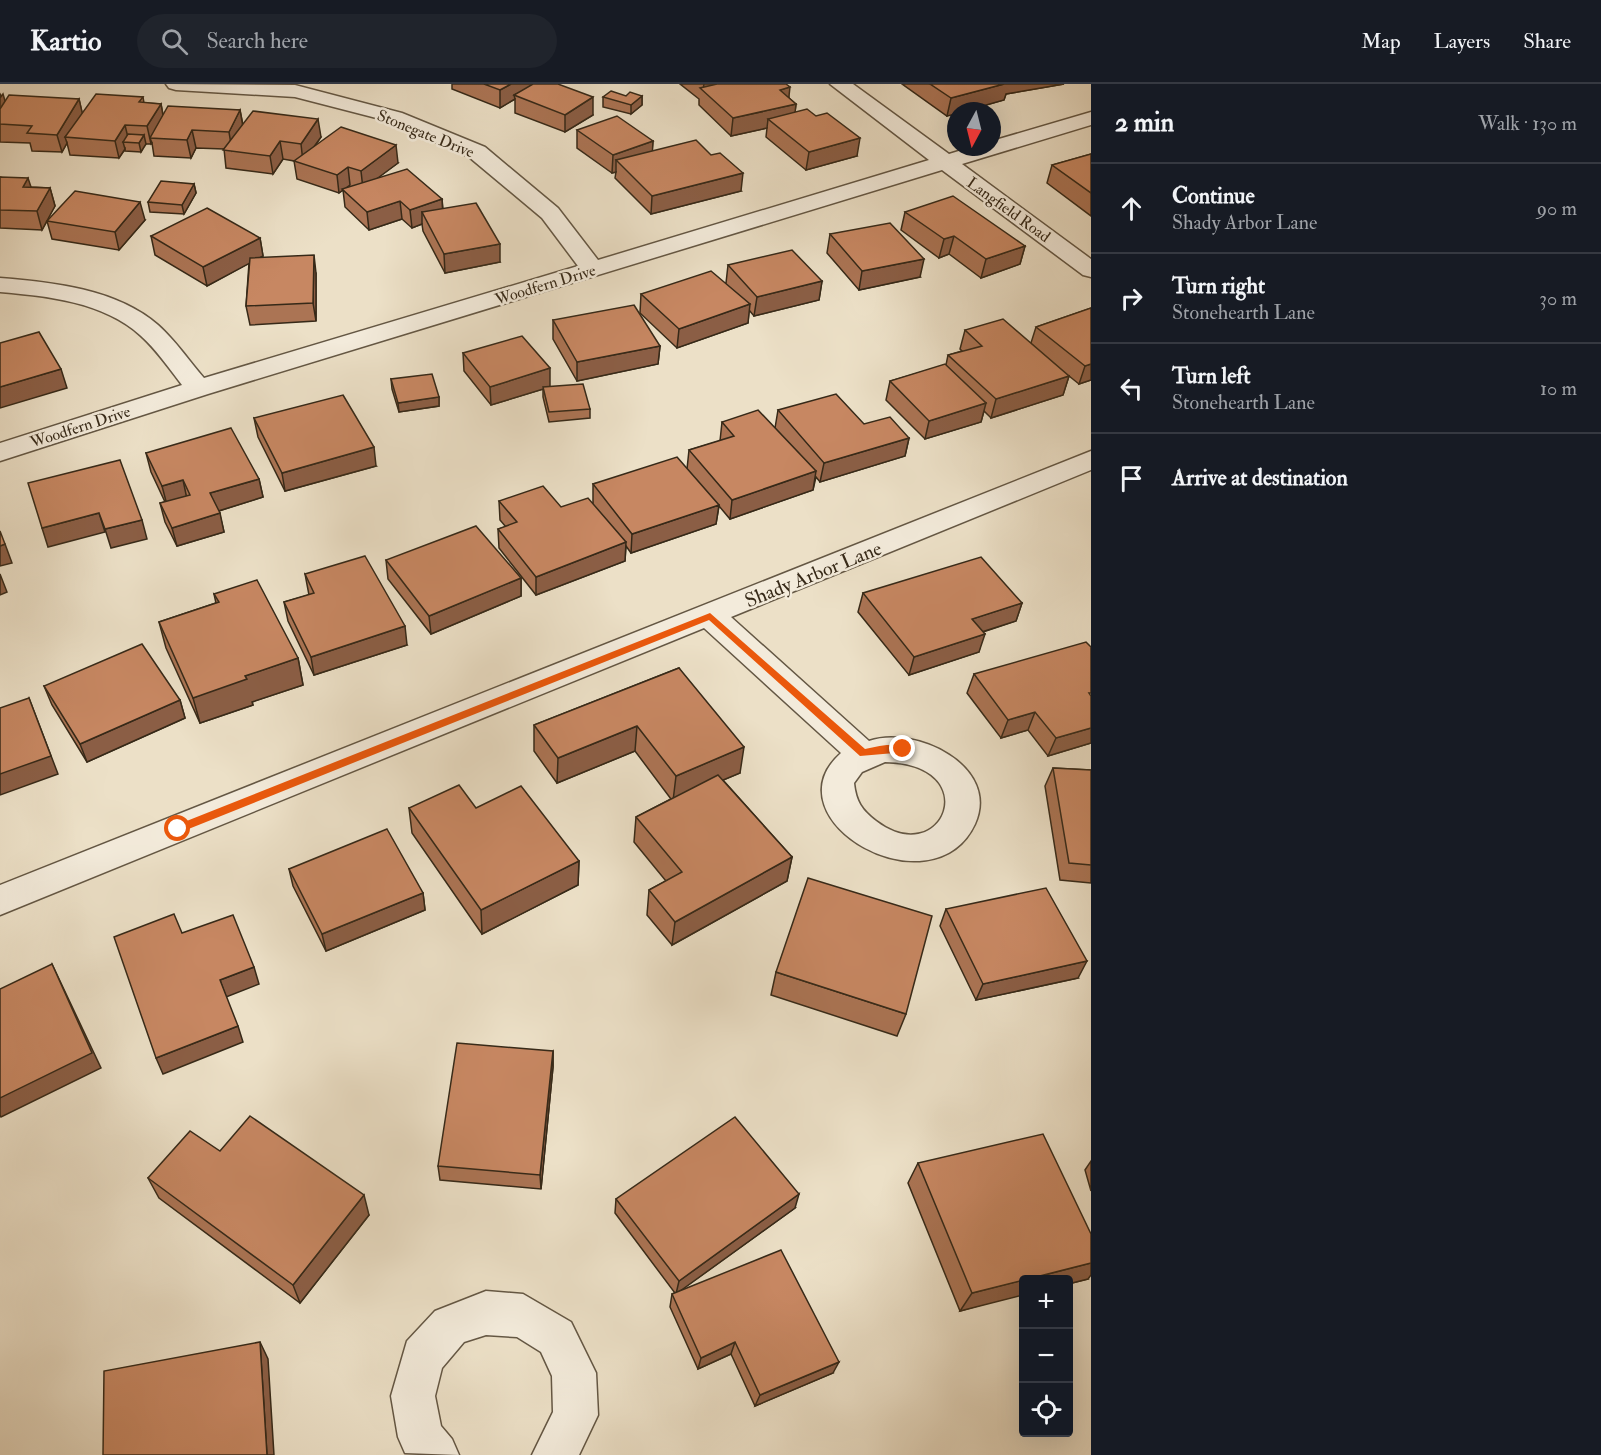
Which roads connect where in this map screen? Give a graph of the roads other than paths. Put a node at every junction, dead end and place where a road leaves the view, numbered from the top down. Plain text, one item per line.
1 (176, 84) edge
2 (840, 84) edge
3 (1091, 118) edge
4 (945, 162) junction
5 (593, 269) junction
6 (1091, 270) edge
7 (0, 285) edge
8 (198, 388) junction
9 (0, 452) edge
10 (1091, 460) edge
11 (710, 616) junction
12 (863, 754) dead end
13 (0, 900) edge
14 (436, 1455) edge
15 (555, 1455) edge

1 - 5 street, Stonegate Drive
2 - 4 street, Langfield Road
3 - 4 street, Woodfern Drive
4 - 5 street, Woodfern Drive
4 - 6 street, Langfield Road
5 - 8 street, Woodfern Drive
7 - 8 street
8 - 9 street, Woodfern Drive
10 - 11 street, Shady Arbor Lane
11 - 12 street
11 - 13 street, Shady Arbor Lane
14 - 15 street

